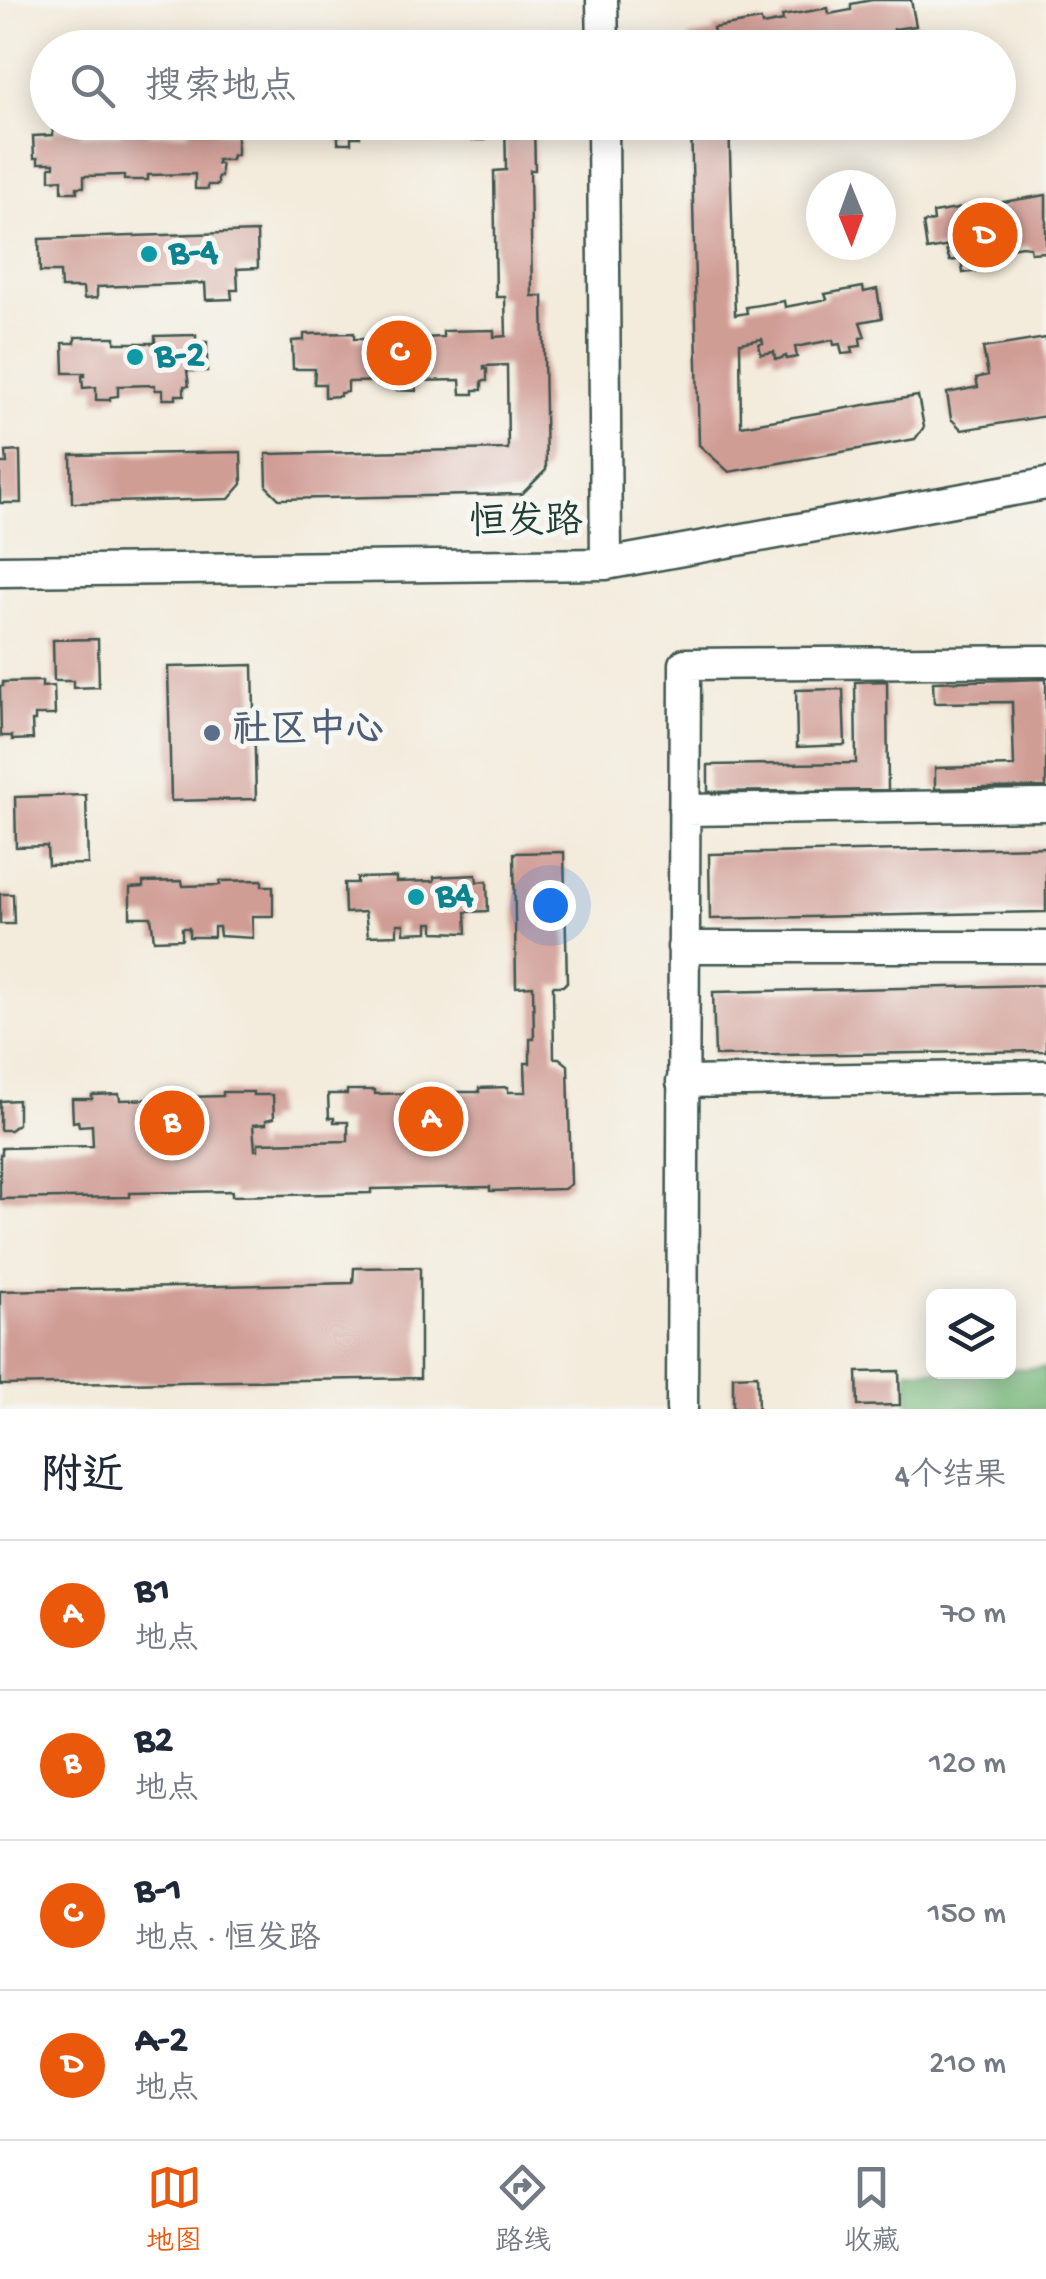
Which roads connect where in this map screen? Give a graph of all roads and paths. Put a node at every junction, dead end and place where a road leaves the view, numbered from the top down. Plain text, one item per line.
1 (602, 0) edge
2 (603, 30) edge
3 (603, 140) edge
4 (1046, 484) edge
5 (606, 564) junction
6 (0, 571) edge
7 (1046, 661) edge
8 (1046, 805) edge
9 (684, 810) junction
10 (683, 947) junction
11 (1046, 947) edge
12 (1046, 1076) edge
13 (682, 1082) junction
14 (682, 1409) edge

1 - 2 street
3 - 5 street
4 - 5 street, 恒发路
5 - 6 street, 恒发路
7 - 9 street
8 - 9 street
9 - 10 street
10 - 11 street
10 - 13 street
12 - 13 street
13 - 14 street

